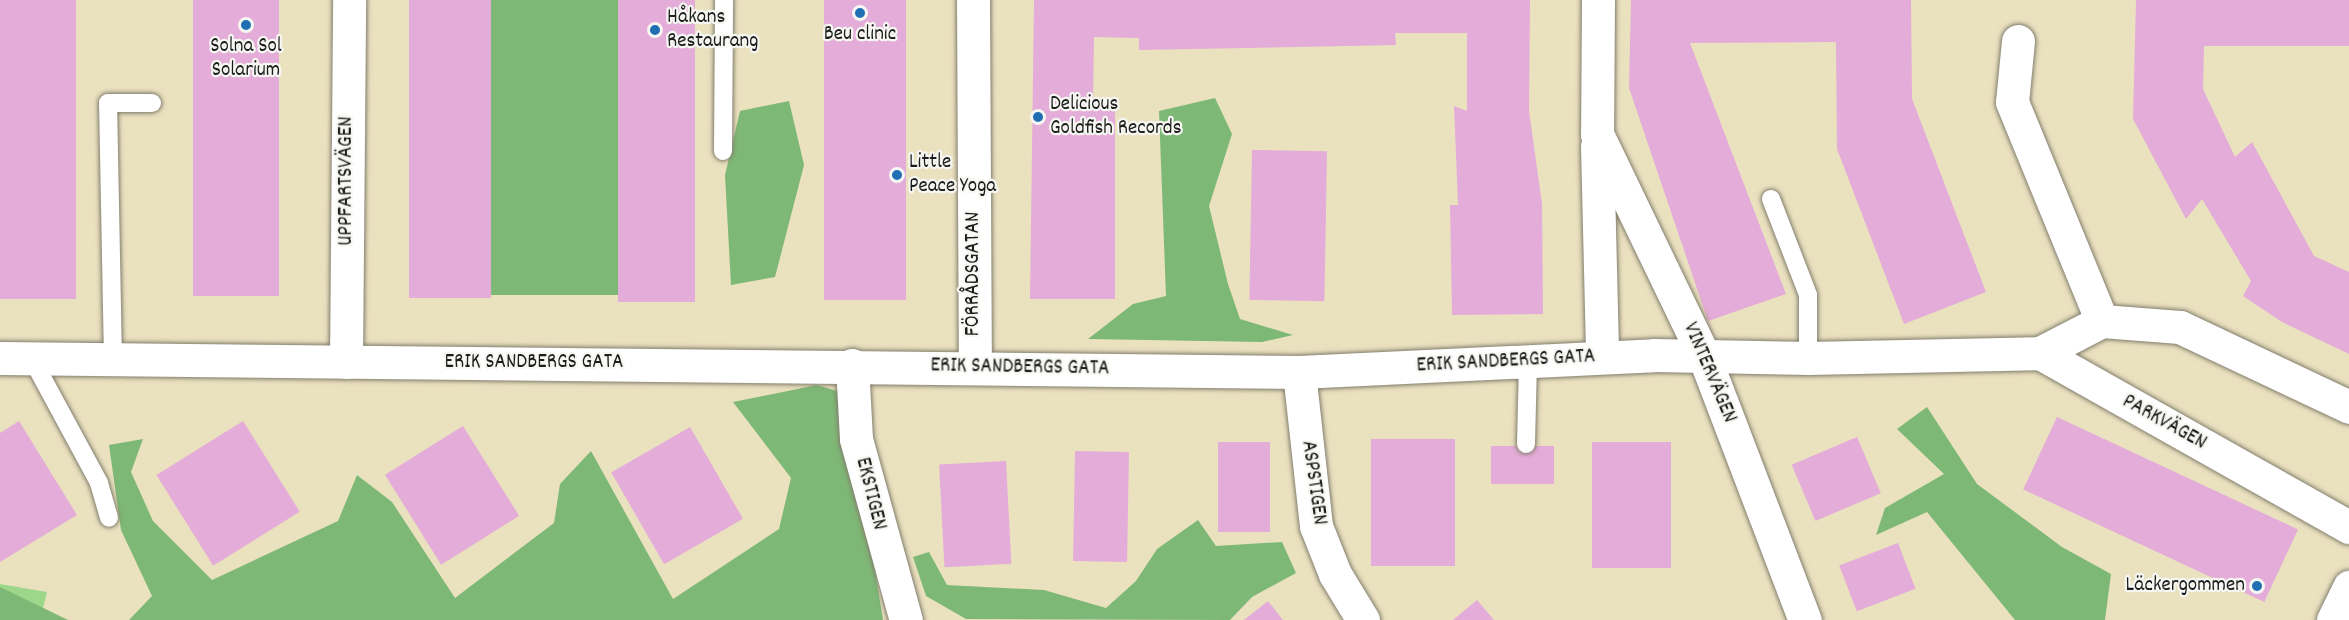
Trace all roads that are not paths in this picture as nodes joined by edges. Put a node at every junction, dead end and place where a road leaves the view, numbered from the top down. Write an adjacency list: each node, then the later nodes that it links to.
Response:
1 (349, 0): 18 (street, UPPFARTSVÄGEN)
2 (724, 0): 8 (lane)
3 (973, 0): 20 (street, FÖRRÅDSGATAN)
4 (1598, 0): 7 (street, VINTERVÄGEN)
5 (2018, 41): 10 (street)
6 (152, 103): 17 (lane)
7 (1597, 134): 12 (street, VINTERVÄGEN); 14 (street, VINTERVÄGEN)
8 (723, 151)
9 (1771, 199): 15 (lane)
10 (2102, 321): 11 (street); 22 (street)
11 (2040, 353): 15 (street, ERIK SANDBERGS GATA); 25 (street, PARKVÄGEN)
12 (1704, 356): 14 (street, ERIK SANDBERGS GATA); 15 (street, ERIK SANDBERGS GATA); 29 (street, VINTERVÄGEN)
13 (15, 357): 17 (street, ERIK SANDBERGS GATA); 24 (lane)
14 (1602, 357): 16 (street, ERIK SANDBERGS GATA)
15 (1808, 358)
16 (1528, 360): 21 (street, ERIK SANDBERGS GATA); 23 (lane)
17 (113, 362): 18 (street, ERIK SANDBERGS GATA)
18 (346, 362): 19 (street, ERIK SANDBERGS GATA)
19 (852, 365): 20 (street, ERIK SANDBERGS GATA); 27 (street, EKSTIGEN)
20 (975, 367): 21 (street, ERIK SANDBERGS GATA)
21 (1299, 372): 28 (street, ASPSTIGEN)
22 (2349, 407)
23 (1526, 444)
24 (109, 518)
25 (2349, 527)
26 (2349, 587): 30 (street)
27 (906, 620)
28 (1363, 620)
29 (1804, 620)
30 (2333, 620)

